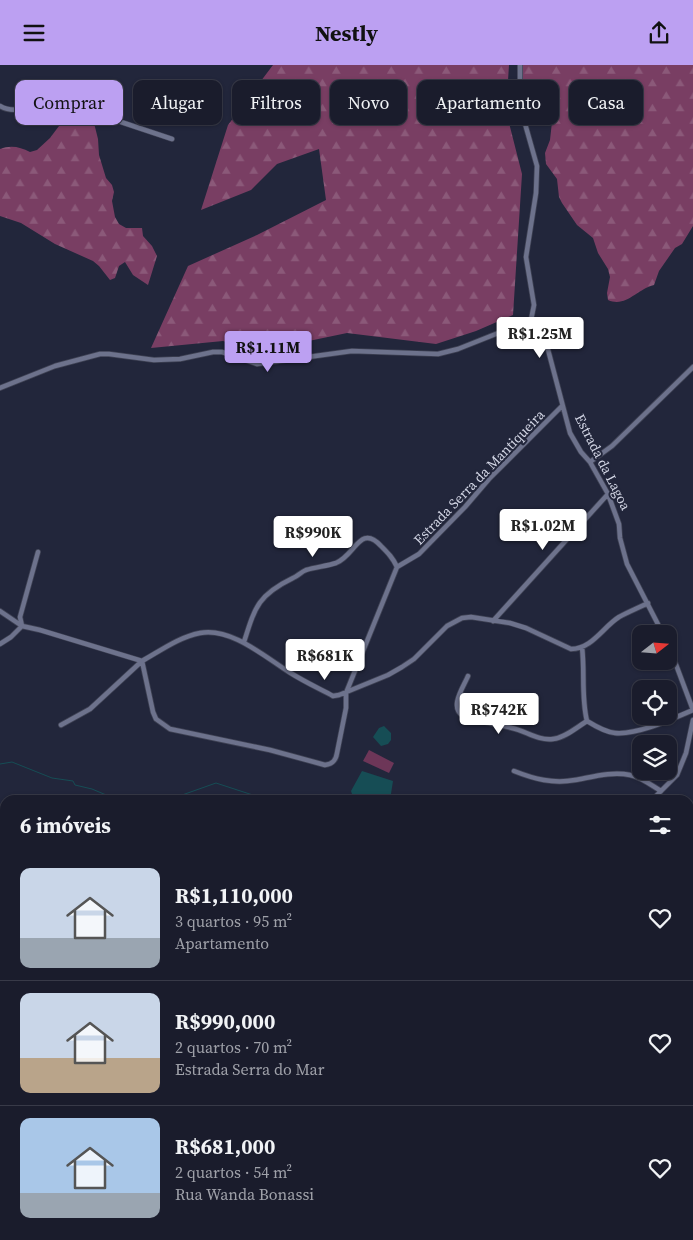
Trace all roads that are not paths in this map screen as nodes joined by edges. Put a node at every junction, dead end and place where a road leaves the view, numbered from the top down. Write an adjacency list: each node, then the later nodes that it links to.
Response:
1 (520, 65): 4 (street)
2 (0, 106): 3 (street)
3 (172, 139)
4 (530, 320): 6 (street); 7 (street, Estrada da Lagoa)
5 (693, 367): 8 (street)
6 (0, 388)
7 (562, 407): 8 (street, Estrada da Lagoa); 11 (street, Estrada Serra da Mantiqueira)
8 (590, 462): 9 (street, Estrada da Lagoa)
9 (608, 494): 12 (street, Estrada da Lagoa); 14 (street)
10 (38, 552): 16 (street)
11 (397, 567): 17 (street); 23 (street)
12 (648, 603): 15 (street, Estrada da Lagoa); 19 (street)
13 (0, 611): 16 (street)
14 (493, 621): 19 (street); 23 (street)
15 (659, 625)
16 (22, 626): 18 (street); 20 (street)
17 (244, 642): 20 (street); 23 (street)
18 (0, 645)
19 (582, 647): 26 (street)
20 (142, 661): 23 (street); 27 (street)
21 (678, 670): 24 (street)
22 (468, 676): 26 (street)
23 (346, 693)
24 (693, 710): 26 (street)
25 (693, 720): 29 (street)
26 (587, 721)
27 (61, 725)
28 (514, 771): 29 (street)
29 (661, 791): 30 (street)
30 (657, 795)

